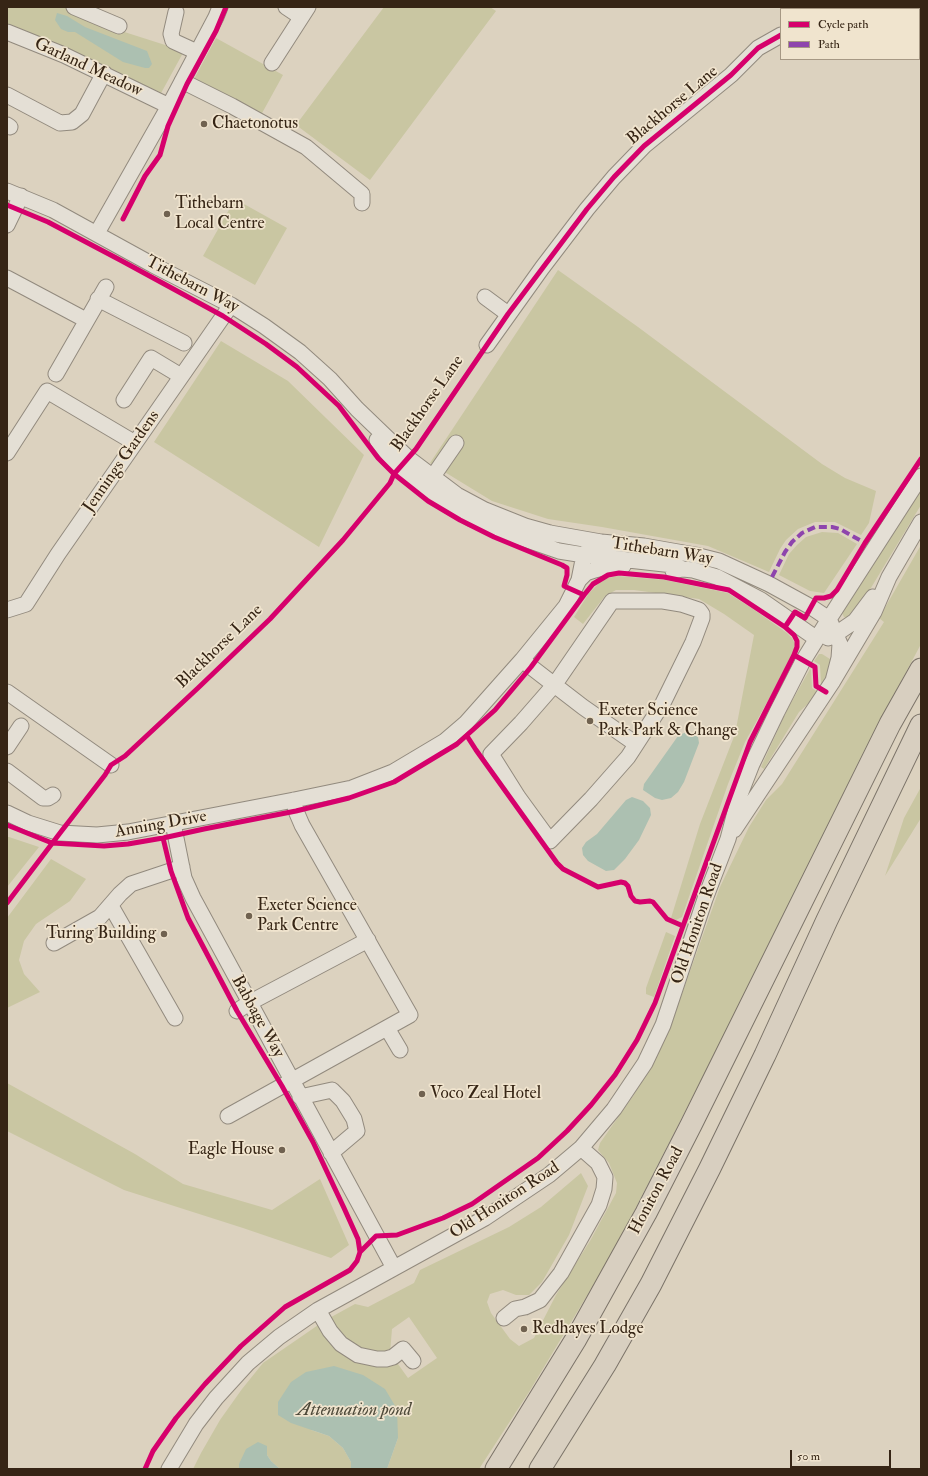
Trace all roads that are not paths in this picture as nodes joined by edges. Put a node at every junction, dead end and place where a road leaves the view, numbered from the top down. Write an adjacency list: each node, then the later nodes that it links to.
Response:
1 (74, 7): 6 (street)
2 (220, 7): 9 (street)
3 (286, 7): 5 (street)
4 (176, 12): 9 (street)
5 (305, 12): 10 (street)
6 (118, 26)
7 (7, 32): 11 (street, Garland Meadow)
8 (780, 36): 22 (street, Blackhorse Lane)
9 (197, 52): 12 (street)
10 (272, 63)
11 (104, 73): 13 (street); 14 (street, Garland Meadow)
12 (182, 81): 14 (street); 16 (street)
13 (7, 95)
14 (169, 106): 18 (street)
15 (14, 194): 17 (street); 18 (street, Tithebarn Way)
16 (362, 203)
17 (7, 225)
18 (97, 233): 21 (street, Tithebarn Way)
19 (7, 278): 23 (street)
20 (485, 297): 22 (street)
21 (231, 305): 27 (street, Jennings Gardens); 33 (street, Tithebarn Way)
22 (508, 314): 25 (street, Blackhorse Lane)
23 (86, 320): 24 (street); 26 (street)
24 (184, 343)
25 (487, 344)
26 (56, 374)
27 (181, 376): 28 (street); 29 (street, Jennings Gardens)
28 (124, 400)
29 (135, 443): 31 (street); 41 (street, Jennings Gardens)
30 (456, 443): 33 (street)
31 (7, 453)
32 (921, 476): 42 (street, Old Honiton Road)
33 (428, 483): 35 (street, Tithebarn Way); 37 (street, Tithebarn Way)
34 (921, 522): 39 (street, Old Honiton Road)
35 (550, 533): 36 (street, Tithebarn Way); 37 (street, Tithebarn Way)
36 (601, 542): 37 (street, Tithebarn Way); 42 (street, Tithebarn Way)
37 (584, 555): 38 (street, Tithebarn Way); 40 (street, Anning Drive)
38 (683, 569): 40 (street, Tithebarn Way); 44 (street, Tithebarn Way)
39 (889, 577): 43 (street, Old Honiton Road); 47 (street, Old Honiton Road)
40 (579, 580): 45 (street, Anning Drive)
41 (7, 610)
42 (829, 619): 43 (street, Old Honiton Road); 44 (street, Old Honiton Road)
43 (836, 634): 44 (street, Old Honiton Road); 47 (street, Old Honiton Road)
44 (817, 639): 58 (street, Old Honiton Road)
45 (522, 660): 48 (street); 55 (street, Anning Drive)
46 (921, 669): 77 (highway, Honiton Road)
47 (833, 681): 58 (street, Old Honiton Road)
48 (555, 684): 51 (street); 51 (street); 51 (street)
49 (7, 692): 52 (street)
50 (921, 725): 78 (highway)
51 (636, 744)
52 (111, 765)
53 (7, 771): 54 (street)
54 (53, 795)
55 (294, 800): 57 (street, Anning Drive); 61 (street)
56 (7, 813): 57 (street, Anning Drive)
57 (174, 829): 59 (street, Babbage Way)
58 (728, 839): 70 (street, Old Honiton Road)
59 (182, 867): 60 (street); 63 (street, Babbage Way)
60 (110, 906): 62 (street); 64 (street)
61 (368, 940): 63 (street); 65 (street)
62 (54, 943)
63 (243, 1007): 67 (street, Babbage Way)
64 (175, 1018)
65 (387, 1028): 66 (street); 67 (street)
66 (400, 1050)
67 (292, 1081): 68 (street, Babbage Way); 69 (street)
68 (300, 1097): 71 (street, Babbage Way); 71 (street)
69 (228, 1116)
70 (581, 1148): 72 (street, Old Honiton Road); 74 (street)
71 (331, 1153): 72 (street, Babbage Way)
72 (394, 1268): 73 (street, Old Honiton Road)
73 (318, 1310): 75 (street); 76 (street, Old Honiton Road)
74 (504, 1318)
75 (412, 1361)
76 (169, 1469)
77 (496, 1469)
78 (540, 1469)

